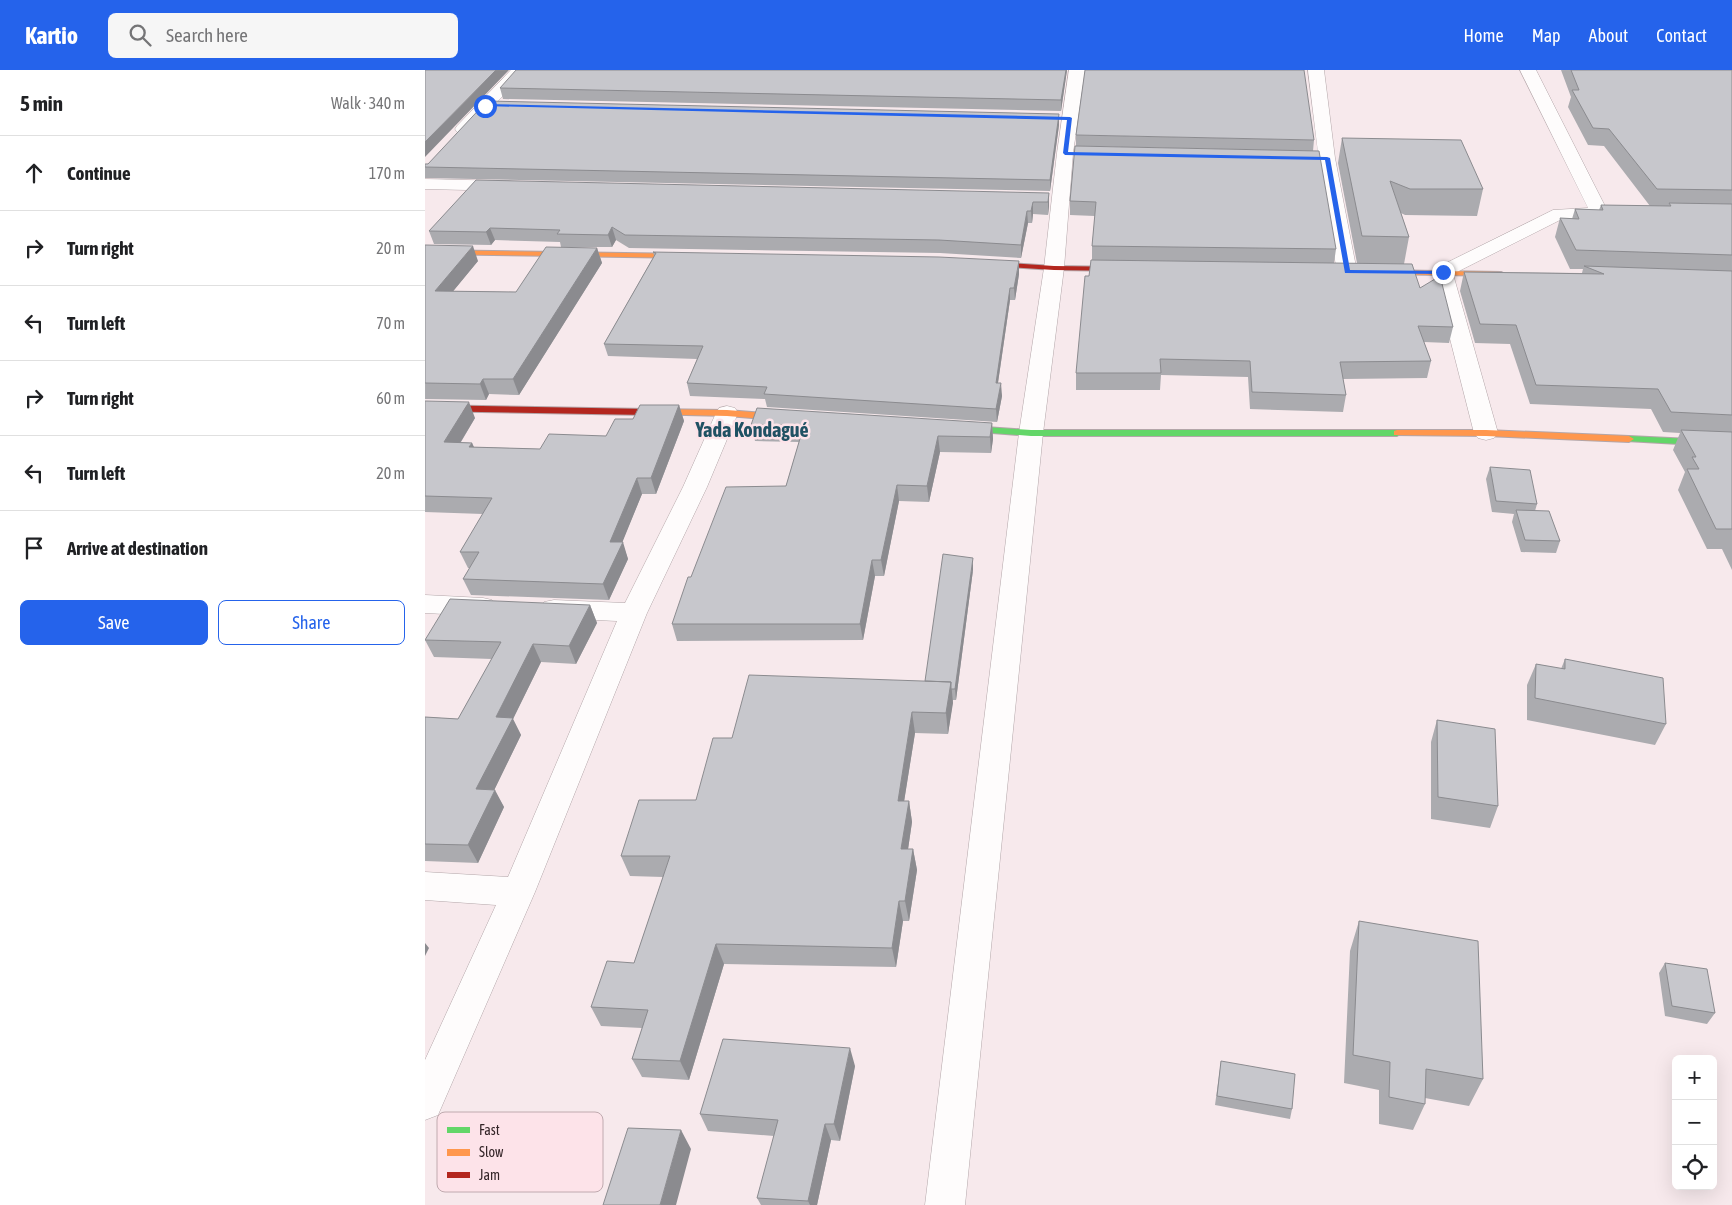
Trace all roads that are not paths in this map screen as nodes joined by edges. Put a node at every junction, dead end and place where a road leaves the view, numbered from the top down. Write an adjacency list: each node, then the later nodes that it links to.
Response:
1 (519, 70): 5 (street)
2 (1077, 70): 17 (street)
3 (1316, 70): 9 (street)
4 (1527, 70): 12 (street)
5 (485, 106): 6 (street); 7 (street)
6 (505, 106)
7 (452, 142)
8 (1269, 157): 9 (street)
9 (1327, 158): 19 (street)
10 (425, 184): 11 (street)
11 (524, 186)
12 (1600, 213): 13 (street); 20 (street)
13 (1628, 213)
14 (425, 252): 15 (street)
15 (702, 257)
16 (969, 262): 17 (street)
17 (1054, 268): 18 (street); 26 (street)
18 (1142, 269)
19 (1352, 272): 20 (street)
20 (1443, 272): 21 (street); 27 (street)
21 (1513, 275)
22 (425, 408): 23 (street)
23 (727, 413): 24 (street); 32 (street)
24 (805, 418)
25 (943, 427): 26 (street)
26 (1031, 433): 27 (street); 36 (street)
27 (1486, 433): 28 (street)
28 (1732, 444)
29 (425, 604): 30 (street)
30 (505, 607)
31 (535, 609): 32 (street)
32 (634, 612): 34 (street)
33 (425, 886): 34 (street)
34 (518, 892): 35 (street)
35 (425, 1102)
36 (945, 1205)

